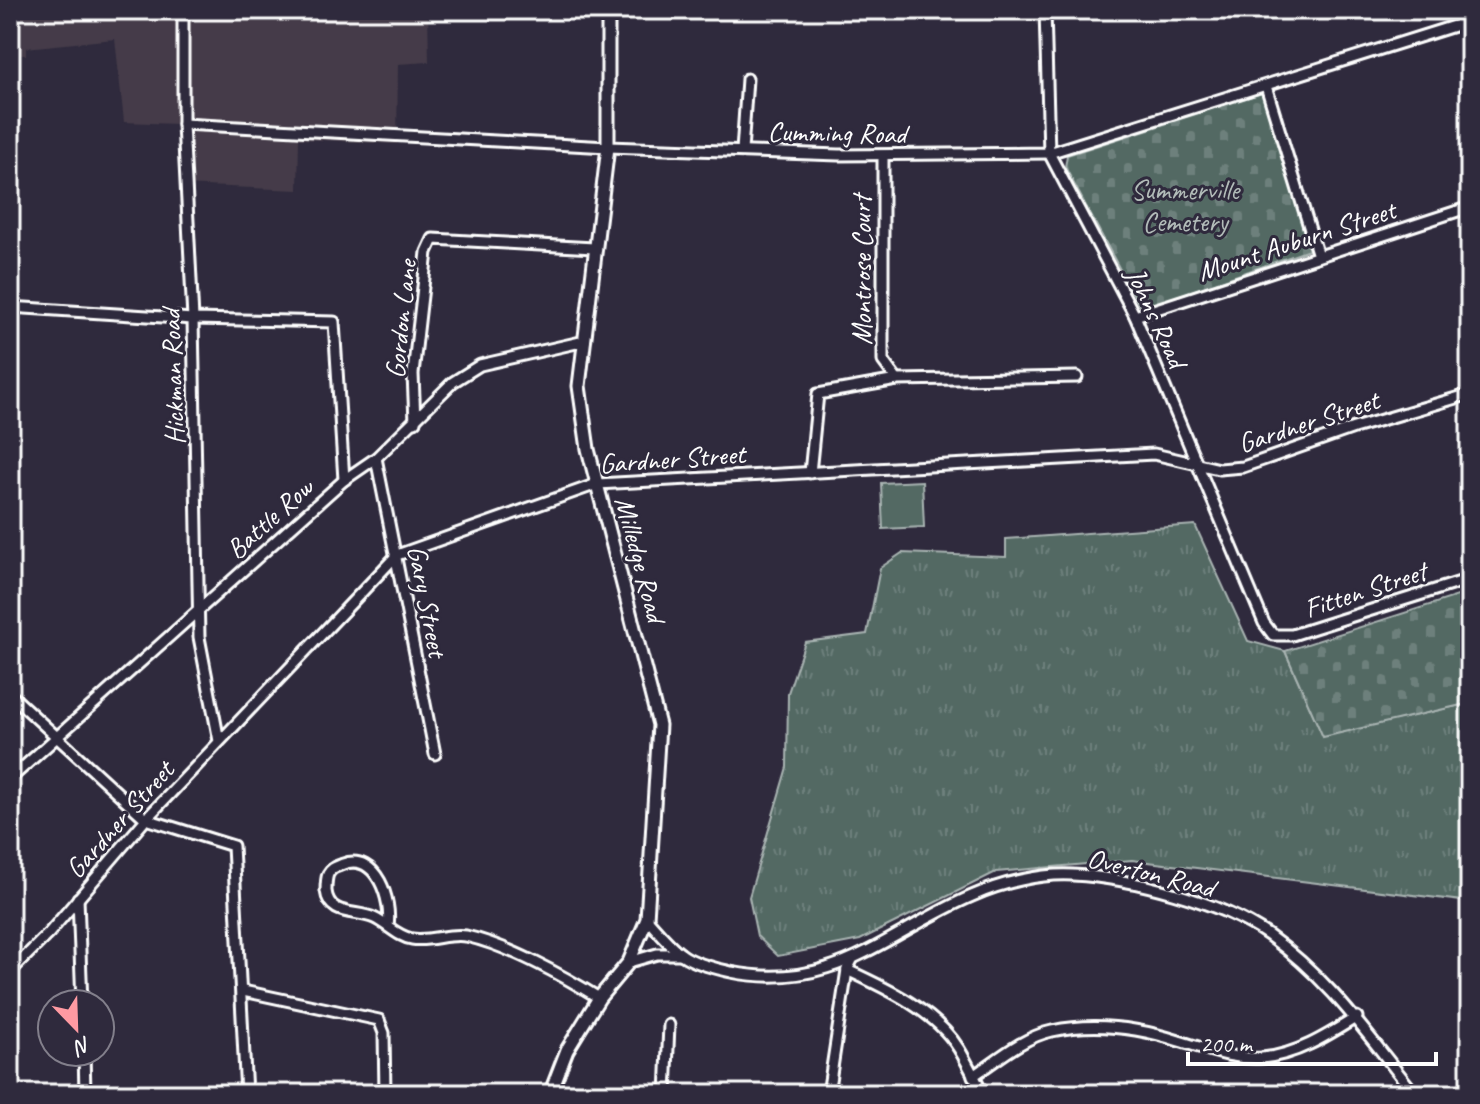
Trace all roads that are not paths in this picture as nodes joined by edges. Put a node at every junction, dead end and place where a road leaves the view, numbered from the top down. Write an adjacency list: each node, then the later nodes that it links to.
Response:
1 (183, 10): 7 (street, Hickman Road)
2 (608, 10): 8 (street, Milledge Road)
3 (1045, 10): 10 (street, Johns Road)
4 (1470, 21): 6 (street, Cumming Road)
5 (747, 79): 9 (street)
6 (1266, 86): 10 (street, Cumming Road); 14 (street)
7 (183, 124): 8 (street, Cumming Road); 17 (street, Hickman Road)
8 (608, 147): 9 (street, Cumming Road); 13 (street, Milledge Road)
9 (742, 151): 11 (street, Cumming Road)
10 (1049, 153): 11 (street, Cumming Road); 16 (street, Johns Road)
11 (883, 156): 20 (street, Montrose Court)
12 (1470, 207): 14 (street, Mount Auburn Street)
13 (594, 248): 18 (street, Milledge Road); 22 (street, Gordon Lane)
14 (1318, 256): 16 (street, Mount Auburn Street)
15 (10, 307): 17 (street)
16 (1135, 316): 24 (street, Johns Road)
17 (193, 319): 26 (street); 30 (street, Hickman Road)
18 (585, 341): 22 (street, Battle Row); 27 (street, Milledge Road)
19 (1077, 377): 20 (street, Montrose Court)
20 (897, 380): 25 (street, Montrose Court)
21 (1470, 394): 24 (street, Gardner Street)
22 (415, 422): 23 (street, Battle Row)
23 (376, 458): 26 (street, Battle Row); 28 (street, Gary Street)
24 (1198, 466): 25 (street, Gardner Street); 31 (street, Johns Road)
25 (810, 473): 27 (street, Gardner Street)
26 (344, 480): 30 (street, Battle Row)
27 (597, 484): 28 (street, Gardner Street); 39 (street, Milledge Road)
28 (397, 555): 34 (street, Gardner Street); 35 (street, Gary Street)
29 (1470, 579): 31 (street, Fitten Street)
30 (201, 609): 33 (street, Battle Row); 34 (street, Hickman Road)
31 (1273, 635)
32 (10, 694): 33 (street)
33 (55, 738): 36 (street, Battle Row); 37 (street)
34 (219, 741): 37 (street, Gardner Street)
35 (435, 754)
36 (10, 779)
37 (146, 819): 38 (street, Gardner Street); 47 (street)
38 (78, 898): 45 (street, Gardner Street); 46 (street)
39 (647, 919): 41 (street, Overton Road); 43 (street, Milledge Road)
40 (388, 926): 40 (street); 48 (street)
41 (681, 954): 42 (street, Overton Road); 43 (street, Overton Road)
42 (852, 960): 44 (street); 49 (street, Overton Road)
43 (629, 962): 48 (street, Milledge Road)
44 (847, 970): 52 (street); 58 (street)
45 (10, 972)
46 (81, 988)
47 (243, 991): 54 (street); 55 (street)
48 (599, 998): 56 (street, Milledge Road)
49 (1357, 1017): 52 (street); 60 (street, Overton Road)
50 (669, 1025): 57 (street)
51 (84, 1068): 53 (street)
52 (973, 1076): 59 (street)
53 (85, 1094)
54 (246, 1094)
55 (385, 1094)
56 (550, 1094)
57 (666, 1094)
58 (828, 1094)
59 (983, 1094)
60 (1415, 1094)

